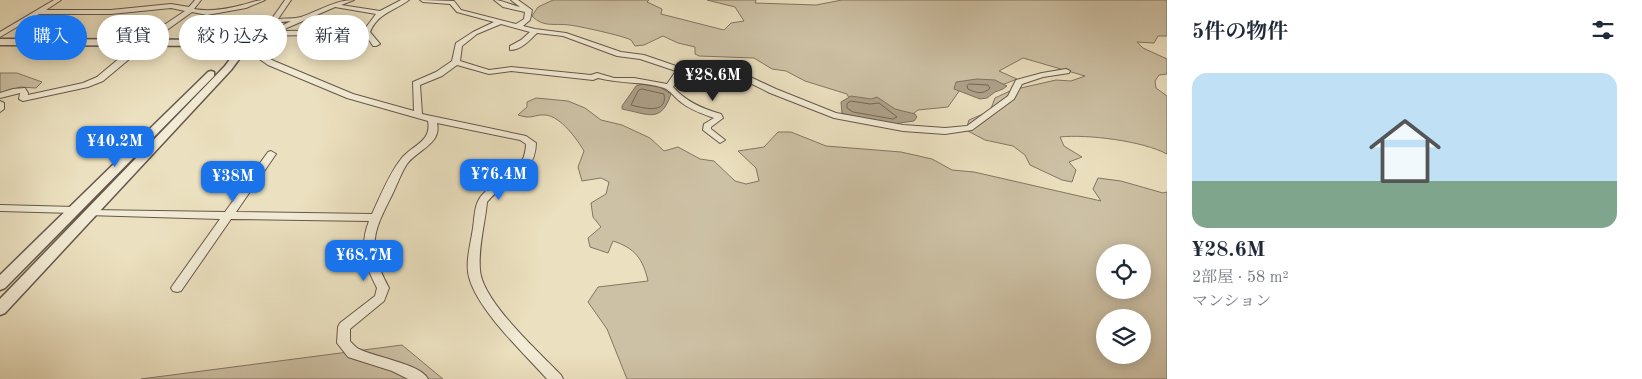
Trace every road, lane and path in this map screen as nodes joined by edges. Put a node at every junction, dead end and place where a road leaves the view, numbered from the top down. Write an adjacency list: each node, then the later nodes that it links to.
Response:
1 (58, 0): 13 (street)
2 (198, 0): 11 (street)
3 (262, 0): 11 (street)
4 (288, 0): 15 (street)
5 (351, 0): 10 (street)
6 (406, 0): 14 (street)
7 (423, 0): 17 (street)
8 (497, 0): 12 (street)
9 (514, 0): 12 (street)
10 (324, 9): 14 (street); 16 (street)
11 (190, 10): 13 (street); 18 (street)
12 (528, 10): 19 (street)
13 (37, 12): 23 (street)
14 (381, 13): 20 (street)
15 (277, 15)
16 (311, 15)
17 (501, 22): 19 (street); 32 (street)
18 (169, 25)
19 (518, 26): 21 (street)
20 (369, 28)
21 (535, 30): 27 (street); 33 (street)
22 (369, 34): 26 (street)
23 (0, 36)
24 (0, 42): 25 (street)
25 (97, 43)
26 (376, 44)
27 (513, 48)
28 (122, 60): 36 (street)
29 (227, 60): 44 (street)
30 (234, 60): 45 (street)
31 (266, 60): 39 (street)
32 (456, 62): 35 (street); 39 (street)
33 (680, 70): 34 (street); 35 (street)
34 (1066, 71)
35 (669, 87): 41 (street)
36 (0, 96)
37 (0, 104): 38 (street)
38 (0, 109)
39 (418, 115): 40 (street)
40 (432, 119): 47 (street); 52 (street)
41 (720, 140)
42 (271, 154): 46 (street)
43 (0, 208): 44 (street)
44 (74, 210): 48 (street)
45 (91, 213): 46 (street); 50 (street)
46 (228, 215): 47 (street); 49 (street)
47 (375, 218): 51 (street)
48 (0, 284)
49 (177, 288)
50 (0, 308)
51 (421, 379)
52 (556, 379)

